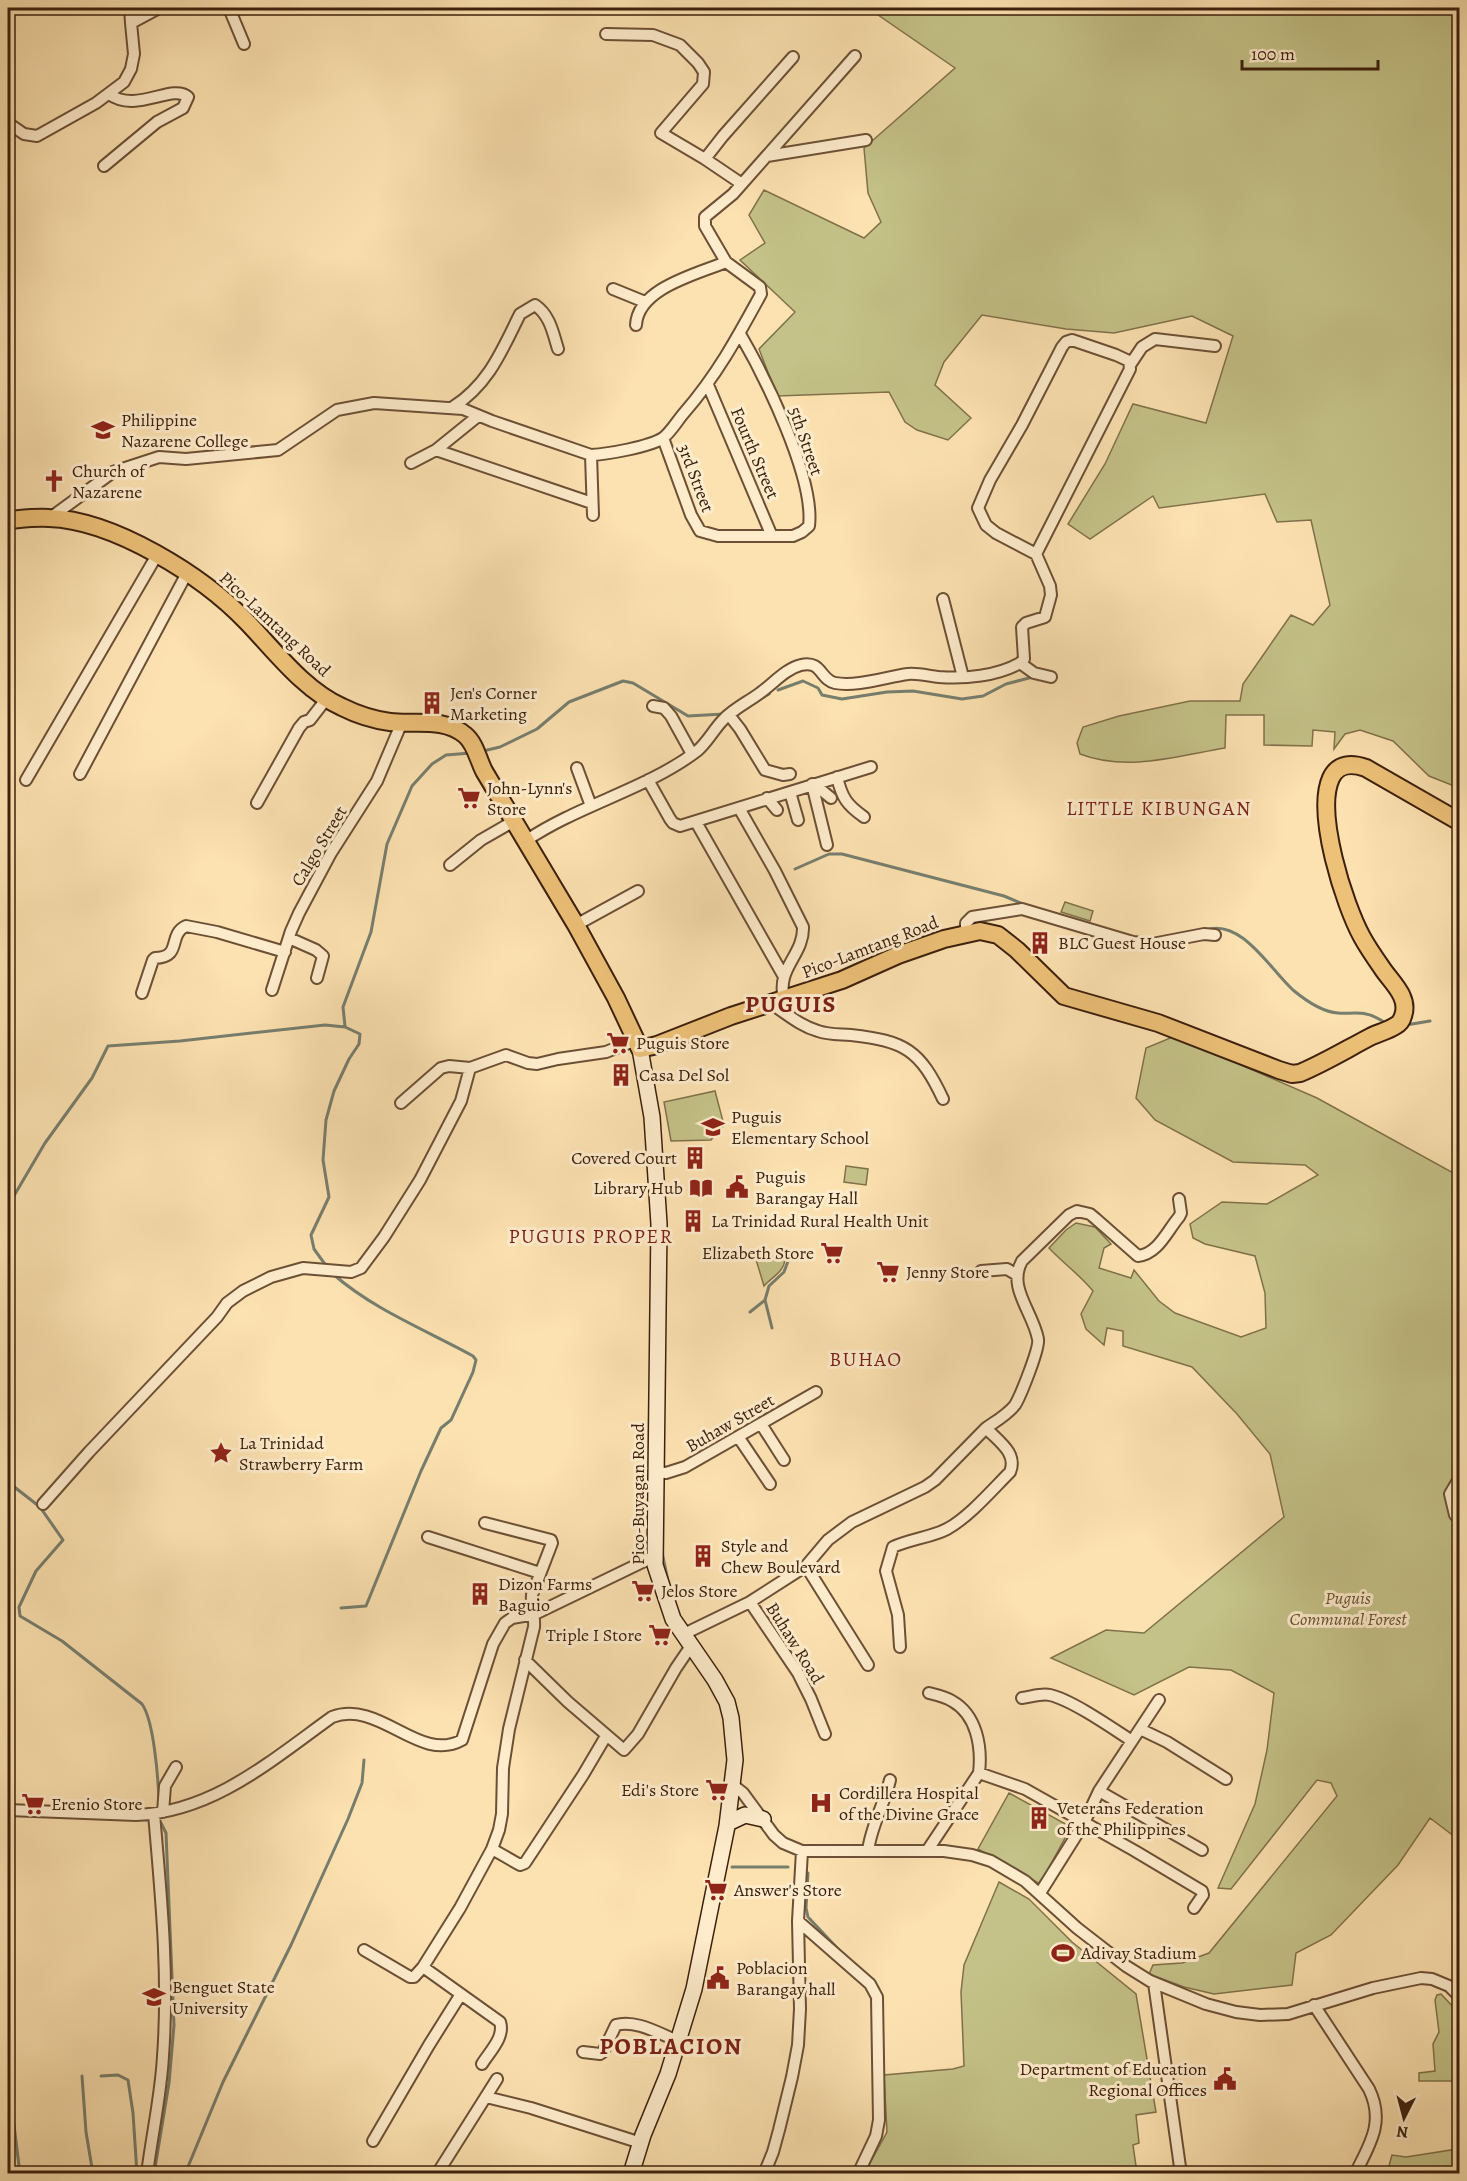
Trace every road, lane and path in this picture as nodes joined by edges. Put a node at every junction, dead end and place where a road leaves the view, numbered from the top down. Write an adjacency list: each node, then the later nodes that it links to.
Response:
1 (130, 8): 4 (street)
2 (159, 8): 4 (street)
3 (229, 8): 6 (street)
4 (131, 23): 9 (street)
5 (606, 34): 13 (street)
6 (244, 44)
7 (855, 56): 12 (street)
8 (793, 57): 13 (street)
9 (109, 94): 10 (street); 14 (street)
10 (8, 123)
11 (866, 140): 12 (street)
12 (767, 156): 15 (street)
13 (705, 159): 15 (street)
14 (104, 166)
15 (742, 184): 16 (street)
16 (726, 262): 18 (street); 20 (street)
17 (613, 290): 18 (street)
18 (645, 302): 19 (street)
19 (636, 325)
20 (740, 334): 24 (street); 35 (street, 5th Street)
21 (1215, 346): 23 (street)
22 (558, 349): 25 (street)
23 (1130, 364): 36 (street); 36 (street)
24 (708, 385): 27 (street); 35 (street, Fourth Street)
25 (453, 407): 26 (street); 33 (street)
26 (478, 416): 28 (street); 29 (street)
27 (663, 438): 29 (street); 35 (street, 3rd Street)
28 (436, 450): 30 (street); 31 (street)
29 (591, 455): 31 (street)
30 (411, 463)
31 (592, 503): 32 (street)
32 (593, 515)
33 (50, 518): 34 (main road, Pico-Lamtang Road); 37 (main road, Pico-Lamtang Road)
34 (8, 520)
35 (771, 534)
36 (1036, 554): 40 (street)
37 (157, 555): 38 (main road, Pico-Lamtang Road); 53 (street)
38 (187, 573): 43 (main road, Pico-Lamtang Road); 50 (street)
39 (943, 599): 41 (street)
40 (1020, 663): 41 (street); 42 (street)
41 (963, 677): 45 (street)
42 (1052, 678)
43 (327, 698): 46 (main road, Pico-Lamtang Road); 59 (street)
44 (653, 706): 47 (street)
45 (729, 715): 47 (street); 51 (street)
46 (402, 722): 64 (main road, Pico-Lamtang Road); 75 (street, Calgo Street)
47 (692, 754): 54 (street)
48 (872, 767): 52 (street)
49 (577, 768): 60 (street)
50 (80, 774)
51 (790, 774)
52 (837, 777): 55 (street); 63 (street)
53 (26, 780)
54 (648, 780): 60 (street); 66 (street)
55 (813, 784): 56 (street); 58 (street); 69 (street)
56 (790, 792): 57 (street); 65 (street)
57 (767, 798): 61 (street); 62 (street)
58 (831, 798)
59 (257, 802)
60 (591, 806): 68 (street)
61 (739, 808): 66 (street); 77 (street)
62 (777, 810)
63 (864, 818)
64 (514, 820): 68 (main road, Pico-Lamtang Road); 70 (street)
65 (798, 820)
66 (696, 822): 77 (street)
67 (1460, 822): 73 (main road, Pico-Lamtang Road)
68 (527, 840): 72 (main road, Pico-Lamtang Road)
69 (826, 845)
70 (450, 865)
71 (638, 891): 72 (street)
72 (576, 925): 82 (main road, Pico-Lamtang Road)
73 (966, 934): 74 (street); 81 (main road, Pico-Lamtang Road)
74 (1215, 935)
75 (289, 938): 76 (street, Calgo Street); 78 (street)
76 (285, 952): 79 (street, Calgo Street); 80 (street)
77 (783, 975): 81 (street)
78 (317, 978)
79 (272, 990)
80 (142, 993)
81 (777, 1001): 82 (main road, Pico-Lamtang Road); 84 (street)
82 (638, 1044): 83 (street); 94 (main road, Pico-Buyagan Road)
83 (470, 1068): 85 (street); 97 (street)
84 (943, 1100)
85 (401, 1103)
86 (1179, 1199): 88 (street)
87 (981, 1271): 88 (street)
88 (1017, 1275): 91 (street)
89 (816, 1392): 90 (street, Buhaw Street)
90 (761, 1425): 92 (street, Buhaw Street); 93 (street)
91 (986, 1428): 102 (street); 107 (street)
92 (738, 1438): 94 (street, Buhaw Street); 96 (street)
93 (784, 1460)
94 (661, 1473): 101 (main road, Pico-Buyagan Road)
95 (1460, 1477): 98 (street)
96 (770, 1484)
97 (43, 1504)
98 (1460, 1518)
99 (485, 1523): 103 (street)
100 (428, 1537): 103 (street)
101 (655, 1556): 105 (street); 106 (main road, Pico-Buyagan Road)
102 (806, 1566): 104 (street); 109 (street)
103 (540, 1572): 105 (street)
104 (750, 1602): 106 (street); 114 (street, Buhaw Road)
105 (535, 1614): 108 (street); 124 (street)
106 (688, 1640): 115 (street); 121 (main road, Pico-Buyagan Road)
107 (900, 1647)
108 (525, 1660): 115 (street); 128 (street)
109 (868, 1665)
110 (929, 1693): 118 (street)
111 (1022, 1698): 116 (street)
112 (1159, 1700): 113 (street)
113 (1140, 1729): 116 (street); 119 (street)
114 (825, 1734)
115 (606, 1736): 128 (street)
116 (1132, 1741): 122 (street)
117 (176, 1767): 124 (street)
118 (980, 1773): 127 (street); 132 (street)
119 (1226, 1779)
120 (890, 1780): 131 (street)
121 (734, 1786): 125 (street); 126 (main road, Pico-Buyagan Road)
122 (1100, 1791): 127 (street); 129 (street)
123 (8, 1810): 124 (street)
124 (159, 1813): 149 (street)
125 (764, 1819): 126 (main road); 130 (street)
126 (728, 1823): 142 (main road, Pico-Buyagan Road)
127 (1084, 1823): 133 (street); 134 (street)
128 (492, 1849): 137 (street)
129 (1202, 1850)
130 (802, 1851): 131 (street); 135 (street)
131 (868, 1851): 132 (street)
132 (927, 1851): 133 (street)
133 (1040, 1893): 138 (street)
134 (1194, 1908)
135 (798, 1921): 152 (street); 153 (street)
136 (364, 1950): 137 (street)
137 (423, 1967): 139 (street)
138 (1154, 1983): 141 (street); 154 (street)
139 (461, 1994): 144 (street); 147 (street)
140 (1460, 1997): 141 (street)
141 (1314, 2005): 155 (street)
142 (678, 2041): 143 (street); 148 (main road, Pico-Buyagan Road)
143 (583, 2052)
144 (482, 2064)
145 (497, 2079): 146 (street)
146 (486, 2097): 148 (street); 150 (street)
147 (373, 2141)
148 (641, 2143): 151 (main road, Pico-Buyagan Road)
149 (147, 2174)
150 (437, 2174)
151 (631, 2174)
152 (764, 2174)
153 (858, 2174)
154 (1181, 2174)
155 (1355, 2174)

